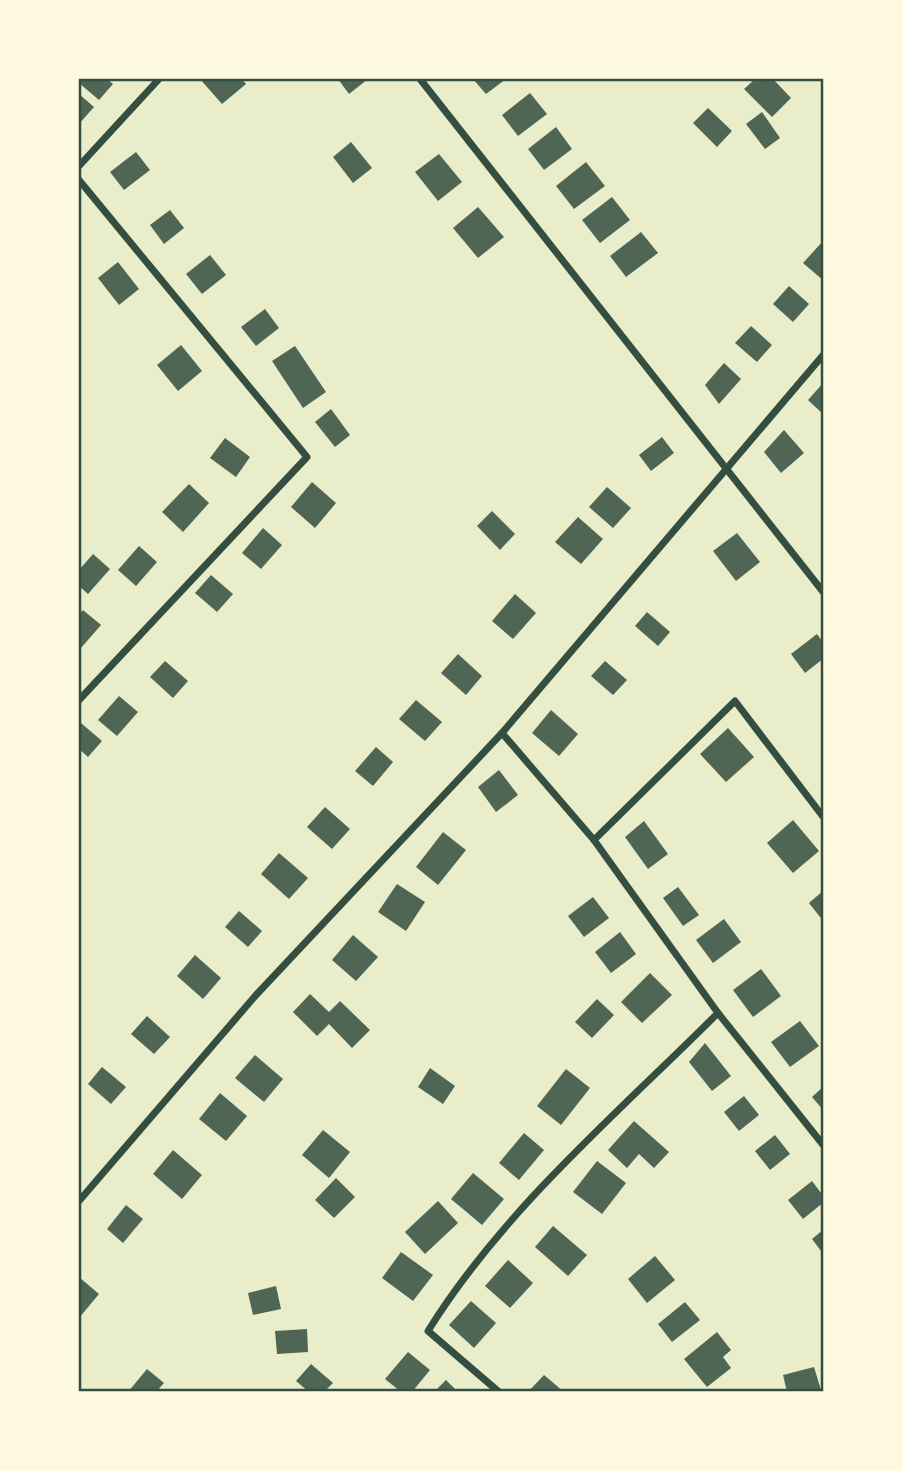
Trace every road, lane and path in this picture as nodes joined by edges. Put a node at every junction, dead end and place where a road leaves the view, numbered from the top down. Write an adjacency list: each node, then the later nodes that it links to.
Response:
1 (159, 79): 3 (street)
2 (420, 79): 6 (street)
3 (79, 166)
4 (79, 180): 8 (street)
5 (824, 354): 6 (street)
6 (727, 466): 7 (street); 9 (street)
7 (824, 593)
8 (79, 700)
9 (502, 733): 11 (street); 14 (street)
10 (824, 818): 11 (street)
11 (594, 840): 12 (street)
12 (718, 1013): 13 (street); 15 (street)
13 (824, 1146)
14 (79, 1201)
15 (499, 1392)

